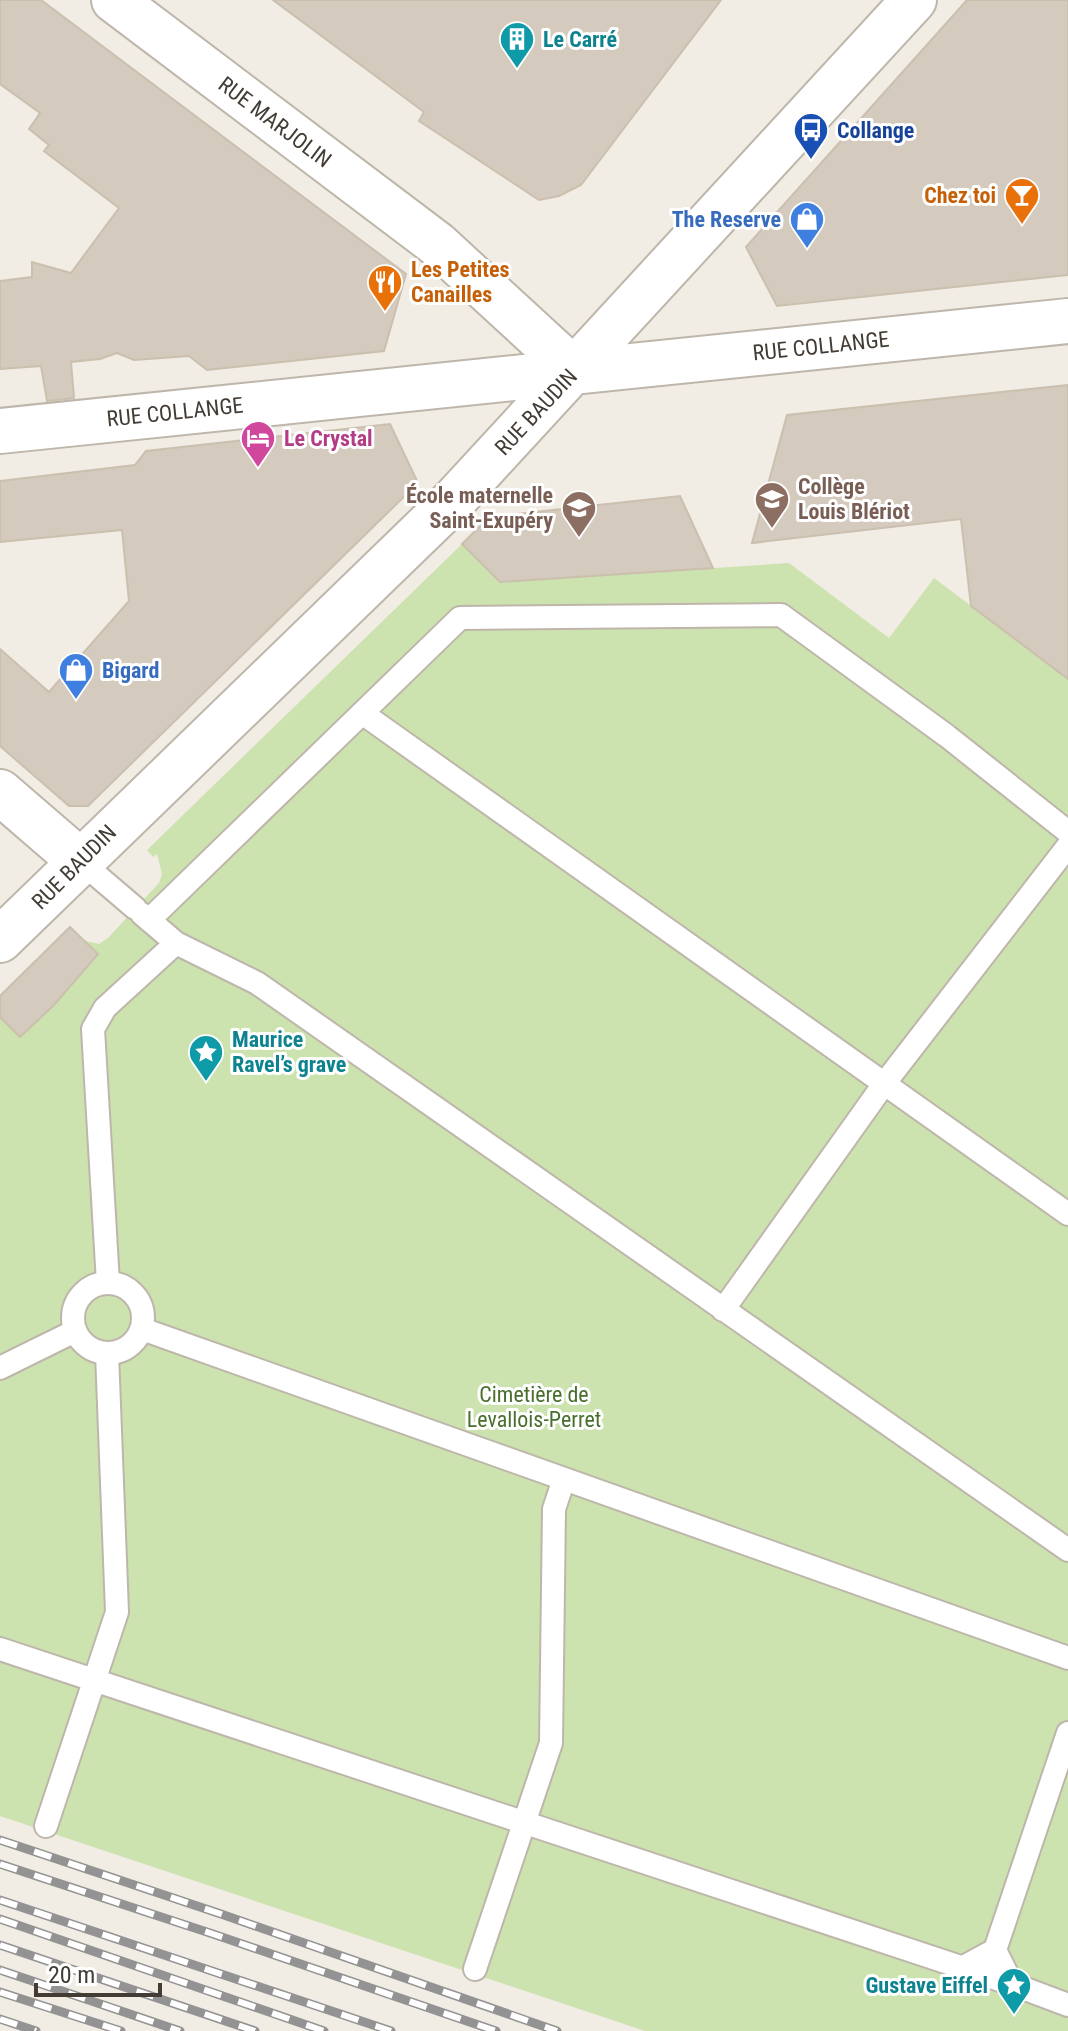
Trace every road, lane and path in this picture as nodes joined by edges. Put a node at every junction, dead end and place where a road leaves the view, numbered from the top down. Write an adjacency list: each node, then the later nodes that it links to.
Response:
1 (114, 0): 4 (street, RUE MARJOLIN)
2 (914, 0): 4 (street, RUE BAUDIN)
3 (1068, 321): 4 (street, RUE COLLANGE)
4 (575, 371): 5 (street, RUE COLLANGE); 10 (street, RUE BAUDIN)
5 (0, 431)
6 (362, 713): 8 (lane); 11 (lane); 14 (lane)
7 (0, 792): 10 (street)
8 (1068, 832)
9 (1068, 846): 14 (lane)
10 (80, 861): 11 (lane); 12 (street, RUE BAUDIN)
11 (142, 914): 13 (lane)
12 (0, 940)
13 (176, 943): 16 (lane); 17 (lane)
14 (884, 1084): 15 (lane); 17 (lane)
15 (1068, 1214)
16 (108, 1283): 18 (lane); 19 (lane)
17 (723, 1310): 23 (lane)
18 (142, 1329): 20 (lane); 22 (lane)
19 (75, 1331): 20 (lane); 21 (lane)
20 (107, 1353): 26 (lane)
21 (0, 1368)
22 (564, 1479): 25 (lane); 28 (lane)
23 (1068, 1550)
24 (0, 1649): 26 (lane)
25 (1068, 1658)
26 (95, 1679): 28 (lane); 29 (lane)
27 (1068, 1733): 30 (lane)
28 (525, 1822): 31 (lane); 32 (lane)
29 (46, 1826)
30 (995, 1950): 31 (lane); 33 (lane)
31 (962, 1968): 33 (lane)
32 (475, 1969)
33 (1012, 1984): 34 (lane)
34 (1068, 2005)

